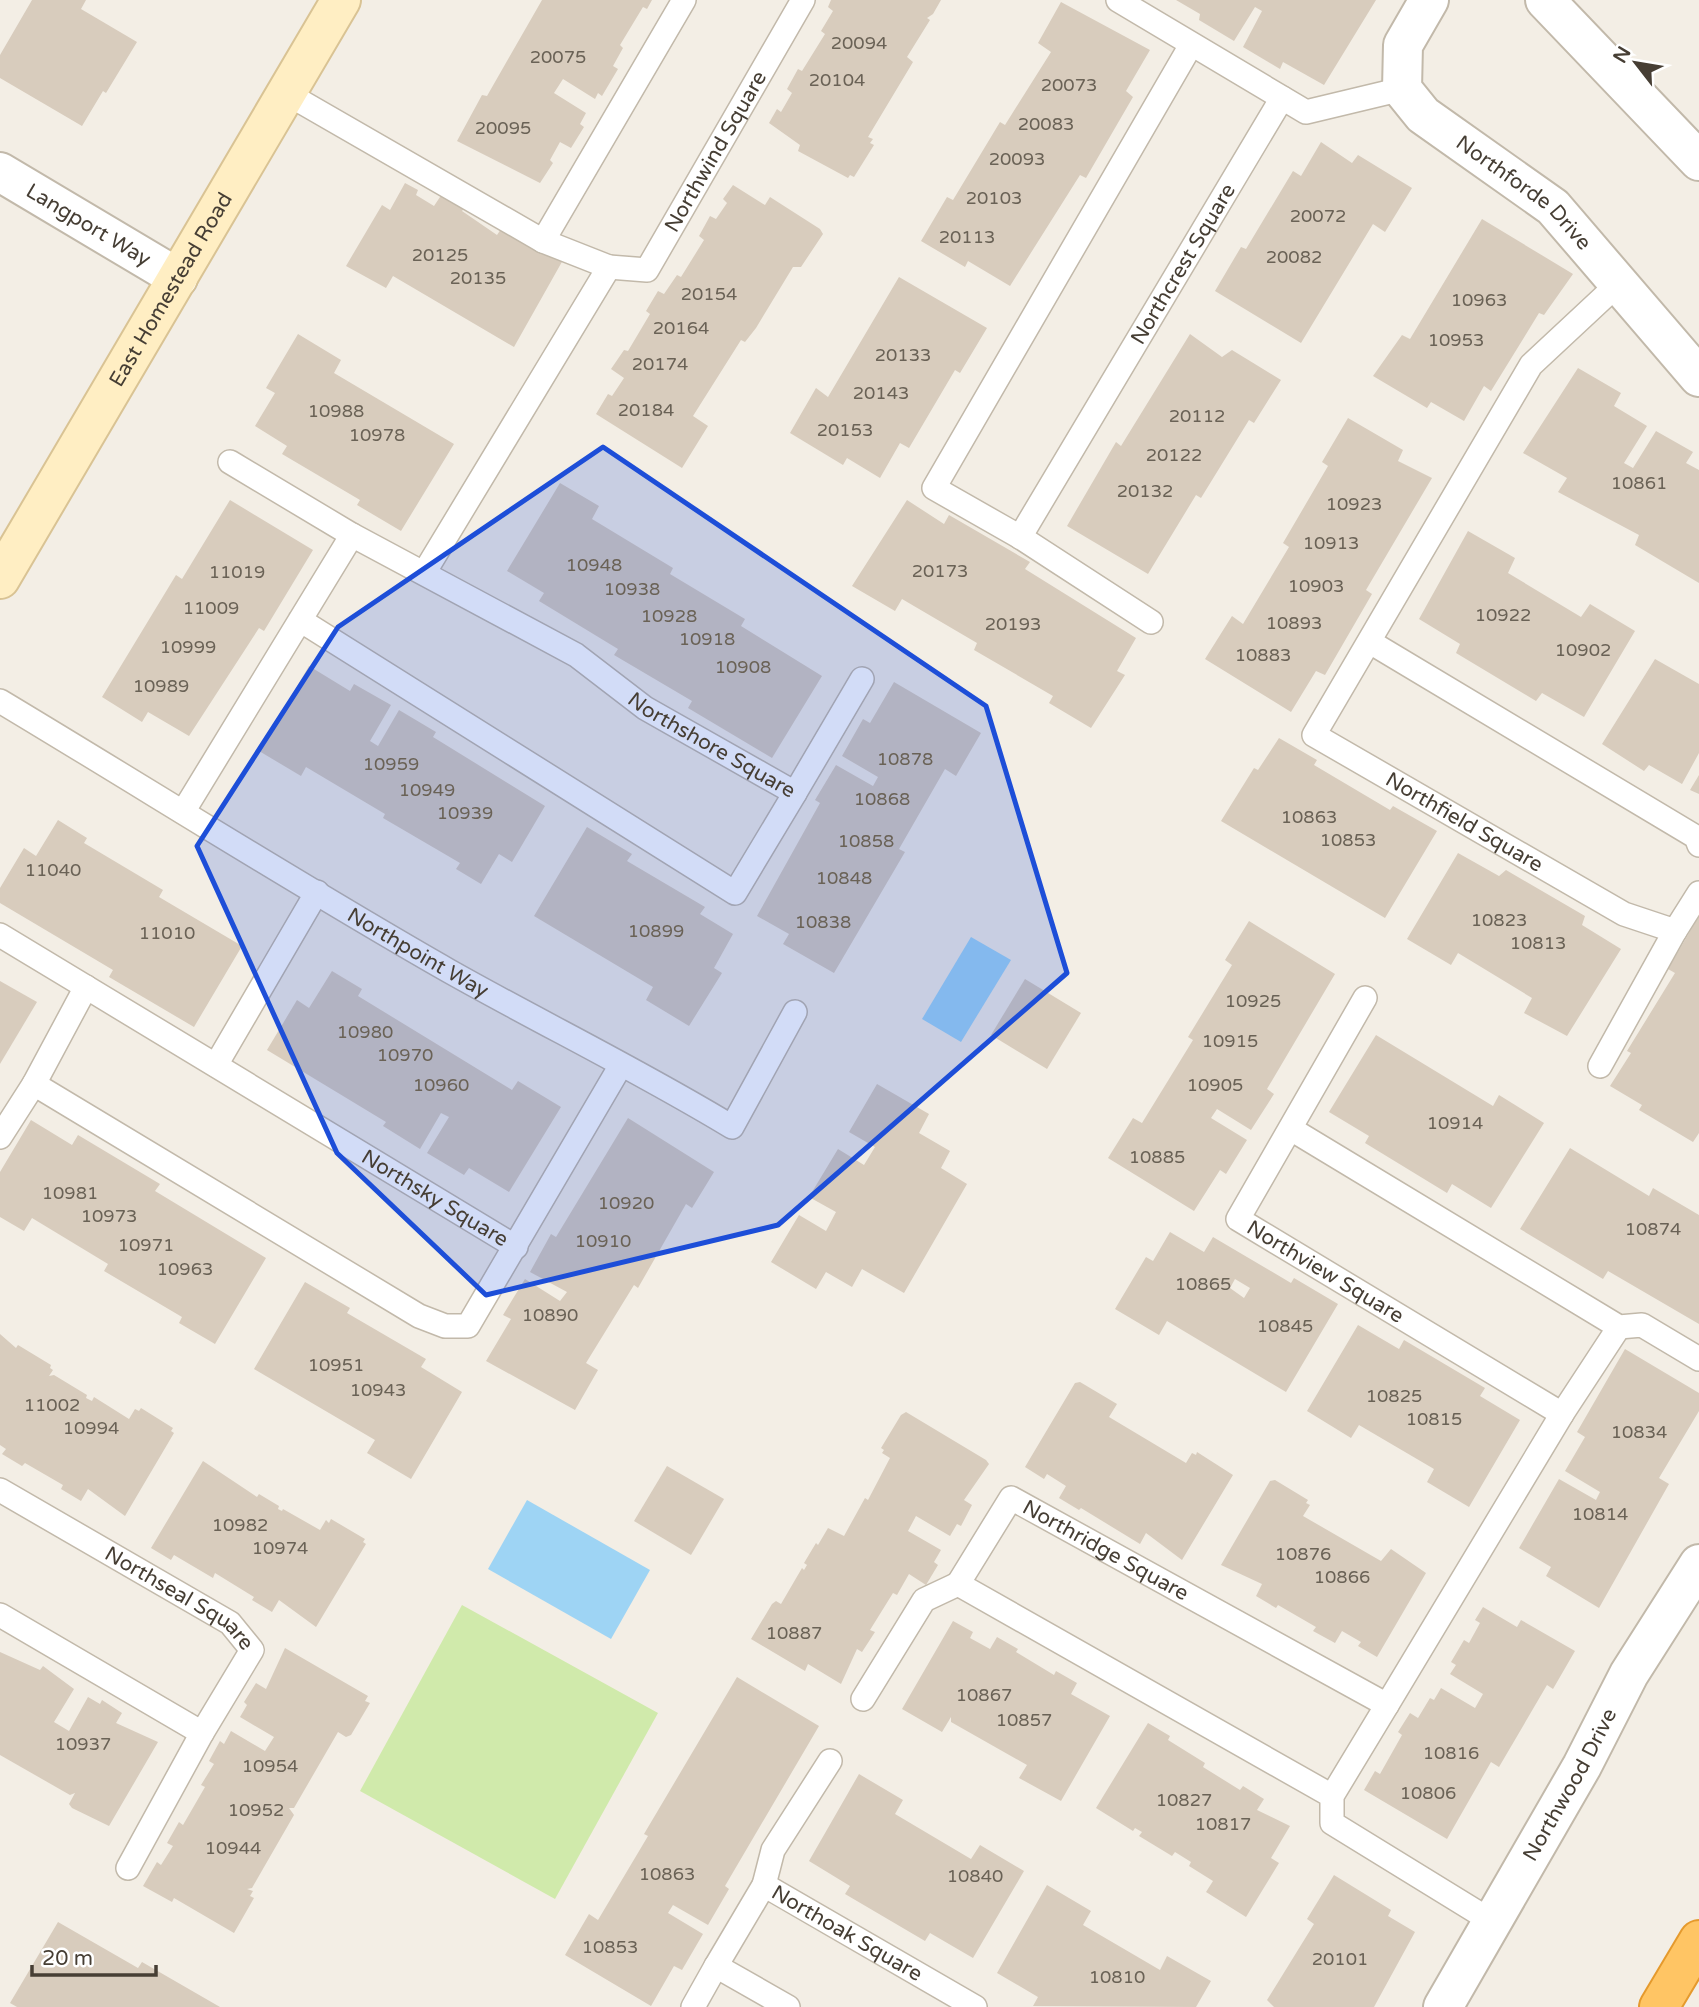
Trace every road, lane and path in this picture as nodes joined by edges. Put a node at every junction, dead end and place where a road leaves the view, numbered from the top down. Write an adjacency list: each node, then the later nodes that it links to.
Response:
1 (341, 0): 9 (main road, East Homestead Road)
2 (684, 0): 13 (lane)
3 (803, 0): 14 (lane, Northwind Square)
4 (1118, 0): 7 (lane)
5 (1429, 0): 8 (street)
6 (1545, 0): 11 (street)
7 (1191, 45): 10 (lane); 20 (lane)
8 (1402, 89): 10 (lane); 16 (street, Northforde Drive)
9 (286, 93): 13 (lane); 15 (main road, East Homestead Road)
10 (1282, 98): 20 (lane, Northcrest Square)
11 (1699, 161)
12 (0, 172): 15 (street, Langport Way)
13 (543, 241): 14 (lane)
14 (609, 267): 21 (lane)
15 (178, 278): 22 (main road, East Homestead Road)
16 (1619, 283): 17 (street, Northforde Drive); 25 (lane, Northfield Square)
17 (1699, 377)
18 (230, 462): 19 (lane, Northshore Square)
19 (352, 536): 21 (lane, Northshore Square); 23 (lane)
20 (1020, 537): 24 (lane)
21 (424, 573): 28 (lane, Northshore Square)
22 (0, 579)
23 (300, 620): 28 (lane, Northshore Square); 29 (lane)
24 (1151, 622)
25 (1370, 642): 30 (lane); 33 (lane, Northfield Square)
26 (862, 679): 28 (lane)
27 (0, 701): 29 (lane, Northpoint Way)
28 (795, 793)
29 (183, 812): 31 (lane, Northpoint Way)
30 (1699, 845)
31 (317, 892): 38 (lane); 39 (lane, Northpoint Way)
32 (1699, 893): 33 (lane)
33 (1675, 931): 40 (lane)
34 (0, 935): 35 (lane, Northsky Square)
35 (86, 987): 38 (lane, Northsky Square); 41 (lane)
36 (1366, 998): 42 (lane)
37 (795, 1012): 39 (lane, Northpoint Way)
38 (216, 1065): 44 (lane, Northsky Square)
39 (621, 1065): 44 (lane)
40 (1600, 1066)
41 (34, 1084): 43 (lane); 44 (lane, Northsky Square)
42 (1291, 1129): 45 (lane); 47 (lane, Northview Square)
43 (0, 1138)
44 (516, 1247)
45 (1619, 1327): 46 (lane); 47 (lane)
46 (1699, 1359)
47 (1562, 1414): 53 (lane)
48 (0, 1490): 54 (lane, Northseal Square)
49 (1699, 1564): 59 (street, Northwood Drive)
50 (958, 1584): 52 (lane); 53 (lane, Northridge Square); 56 (lane)
51 (0, 1615): 54 (lane)
52 (863, 1699)
53 (1387, 1705): 56 (lane)
54 (202, 1733): 57 (lane)
55 (830, 1761): 58 (lane)
56 (1332, 1796): 59 (lane)
57 (128, 1868)
58 (764, 1885): 61 (lane, Northoak Square); 64 (lane, Northoak Square)
59 (1493, 1922): 65 (street, Northwood Drive)
60 (1699, 1940): 66 (highway)
61 (716, 1966): 62 (lane, Northoak Square); 63 (lane)
62 (693, 2007)
63 (788, 2007)
64 (975, 2007)
65 (1443, 2007)
66 (1660, 2007)

